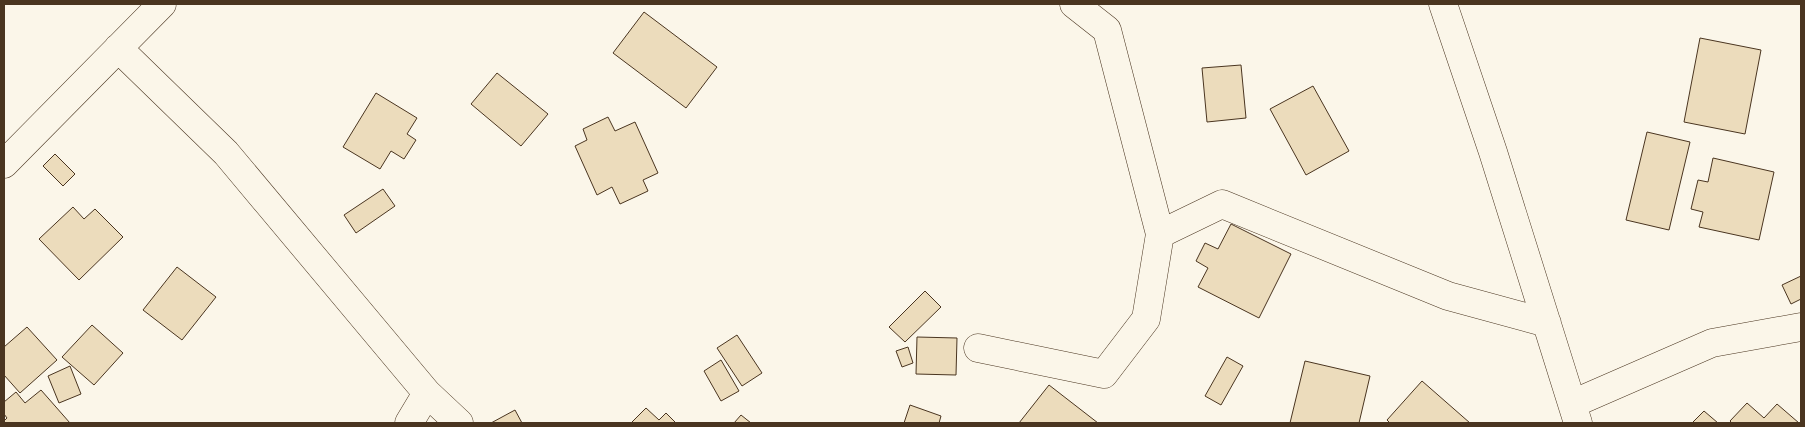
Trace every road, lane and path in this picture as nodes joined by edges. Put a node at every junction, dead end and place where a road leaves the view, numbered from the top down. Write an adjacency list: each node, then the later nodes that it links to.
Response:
1 (162, 4): 4 (street)
2 (1074, 4): 6 (street)
3 (1443, 4): 7 (street)
4 (118, 48): 5 (street); 10 (street)
5 (4, 164)
6 (1160, 234): 7 (street); 9 (street)
7 (1547, 323): 11 (street)
8 (1801, 327): 11 (street)
9 (978, 348)
10 (427, 393): 12 (street); 13 (street)
11 (1575, 414)
12 (409, 423)
13 (459, 423)

